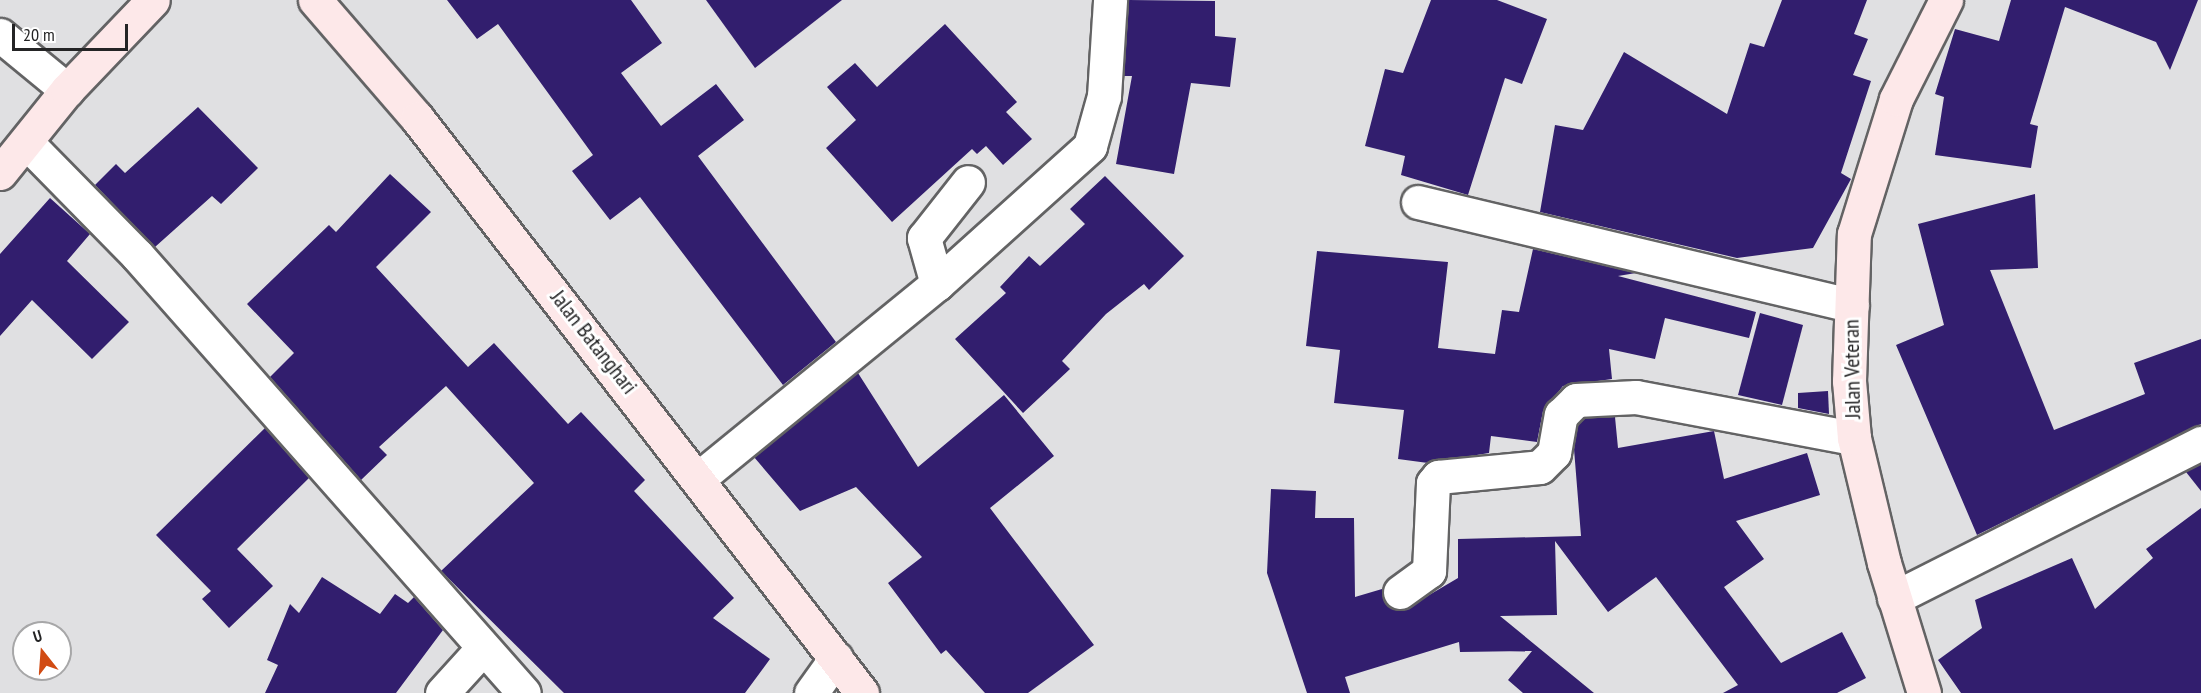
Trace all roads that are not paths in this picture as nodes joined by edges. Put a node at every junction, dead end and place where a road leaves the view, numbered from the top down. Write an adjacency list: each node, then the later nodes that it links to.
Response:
1 (153, 0): 6 (street)
2 (315, 0): 15 (street, Jalan Batanghari)
3 (1110, 0): 11 (street)
4 (1946, 0): 12 (street, Jalan Veteran)
5 (0, 35): 6 (street)
6 (67, 90): 7 (street)
7 (26, 142): 8 (street); 18 (street)
8 (0, 173)
9 (968, 182): 11 (street)
10 (1418, 202): 12 (street)
11 (937, 284): 15 (street)
12 (1852, 305): 13 (street, Jalan Veteran)
13 (1854, 438): 16 (street); 17 (street, Jalan Veteran)
14 (2201, 443): 17 (street)
15 (699, 477): 19 (street, Jalan Batanghari)
16 (1400, 592)
17 (1894, 597): 24 (street, Jalan Veteran)
18 (483, 648): 20 (street); 21 (street)
19 (836, 658): 22 (street); 23 (street, Jalan Batanghari)
20 (442, 693)
21 (524, 693)
22 (811, 693)
23 (862, 693)
24 (1924, 693)

